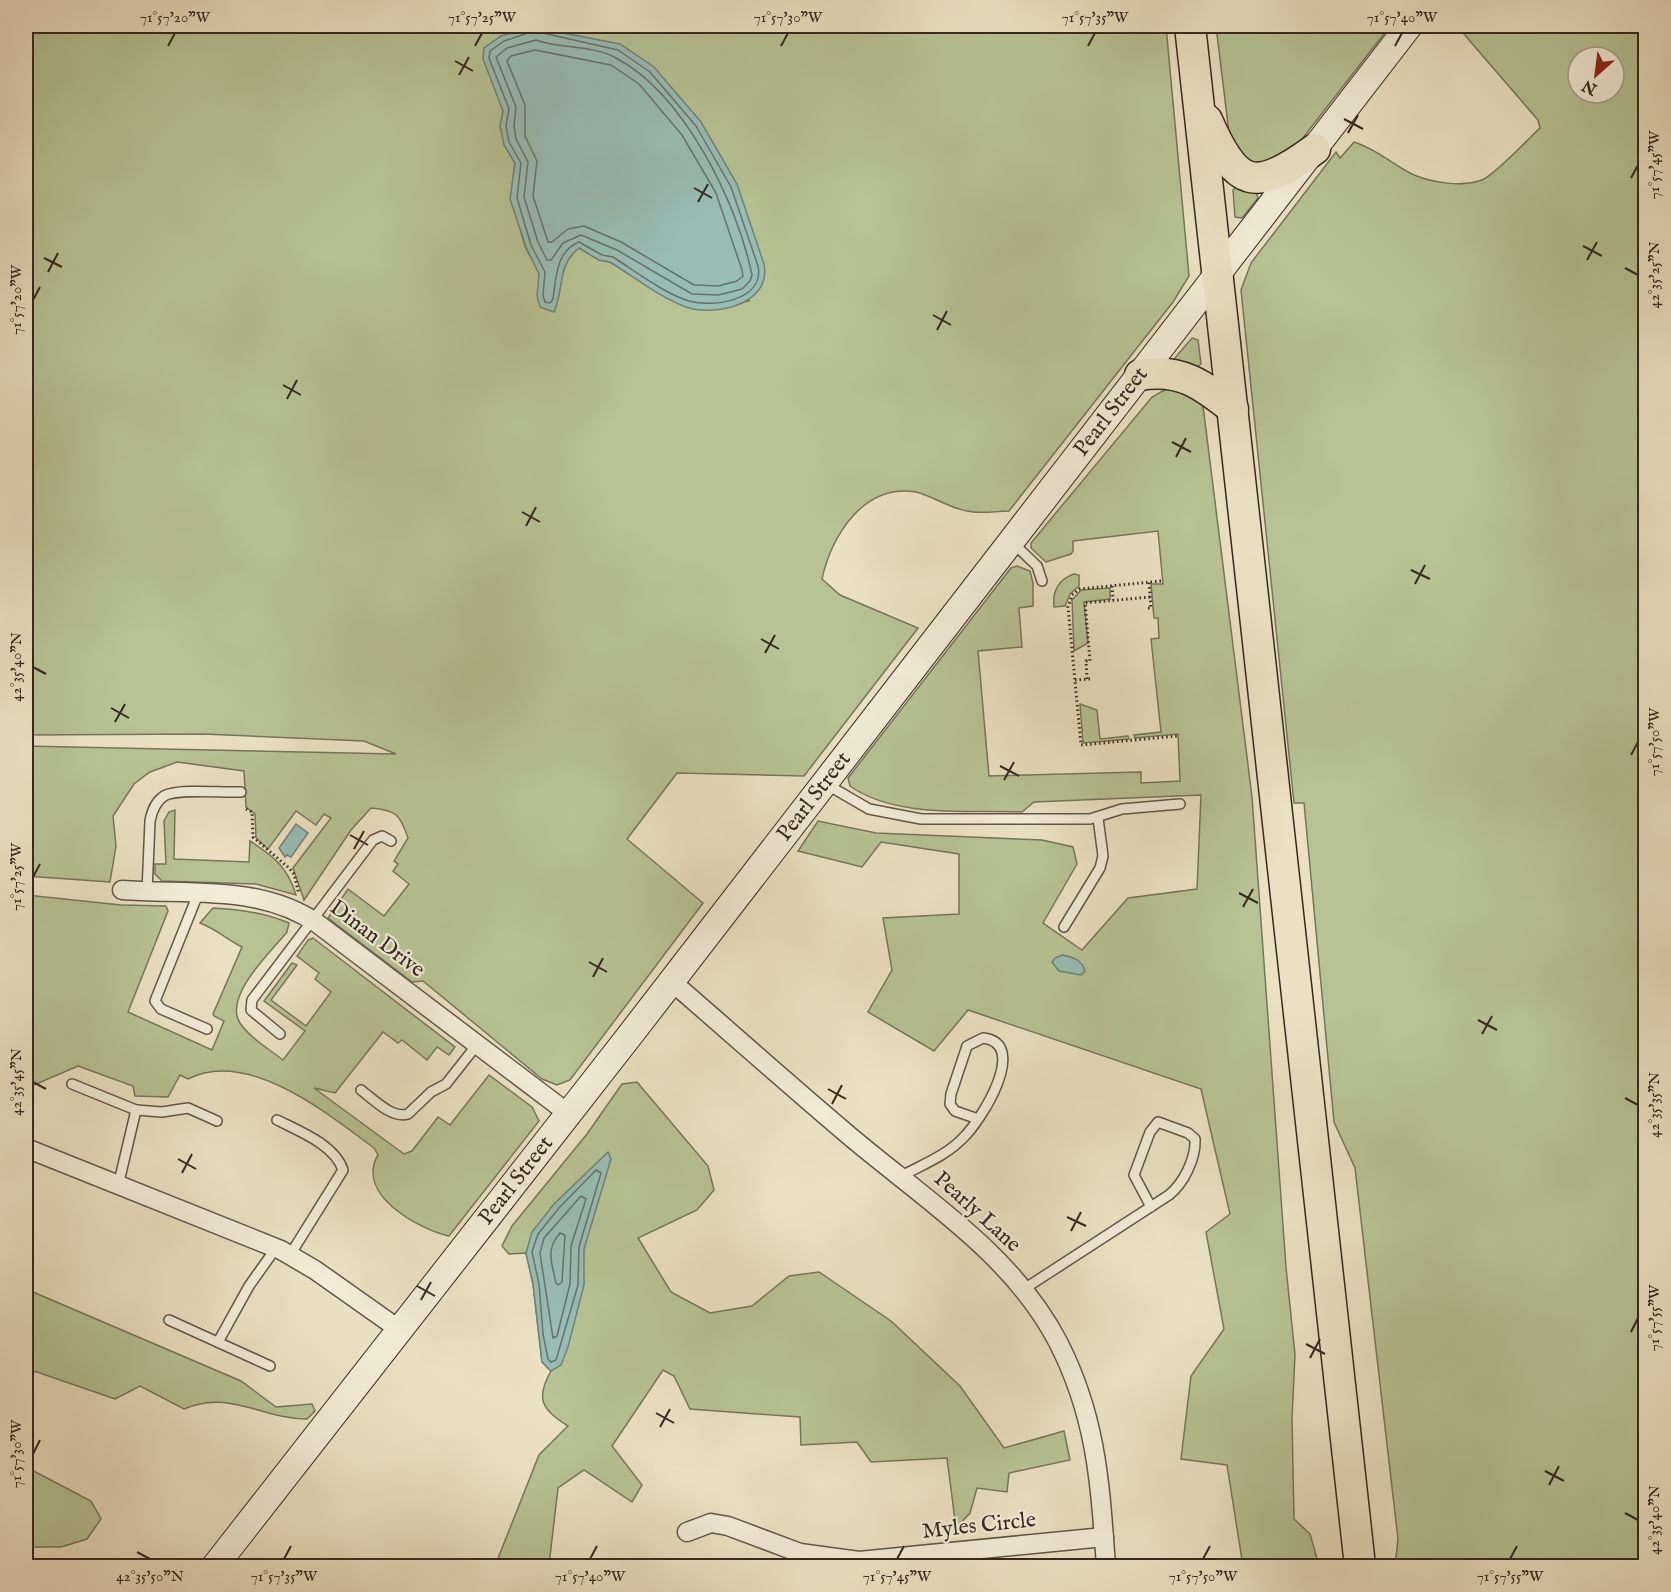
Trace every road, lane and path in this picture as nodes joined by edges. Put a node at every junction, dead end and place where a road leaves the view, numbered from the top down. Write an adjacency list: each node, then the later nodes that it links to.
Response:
1 (1190, 26): 3 (highway)
2 (1410, 26): 4 (main road, Pearl Street)
3 (1199, 102): 4 (highway); 5 (highway)
4 (1315, 149): 5 (main road, Pearl Street)
5 (1218, 276): 6 (main road, Pearl Street); 7 (highway)
6 (1140, 375): 7 (highway); 8 (main road, Pearl Street)
7 (1233, 409): 56 (highway)
8 (1011, 541): 9 (lane); 20 (main road, Pearl Street)
9 (1042, 581)
10 (1161, 581): 11 (path)
11 (1149, 582): 12 (path); 13 (path)
12 (1112, 586): 14 (path); 16 (path)
13 (1150, 597): 14 (path); 15 (path)
14 (1113, 601): 16 (path)
15 (1148, 608)
16 (1075, 680): 19 (path)
17 (1131, 735): 19 (path)
18 (1177, 736): 19 (path)
19 (1132, 740)
20 (824, 783): 24 (lane); 31 (main road, Pearl Street)
21 (241, 792): 27 (lane)
22 (1180, 804): 24 (lane)
23 (246, 809): 29 (path)
24 (1098, 818): 30 (lane)
25 (391, 841): 29 (lane)
26 (122, 890): 27 (street, Dinan Drive)
27 (147, 892): 28 (street, Dinan Drive)
28 (198, 894): 29 (street, Dinan Drive); 32 (lane)
29 (307, 917): 33 (lane); 34 (street, Dinan Drive)
30 (1064, 927)
31 (671, 981): 38 (main road, Pearl Street); 43 (street, Pearly Lane)
32 (207, 1029)
33 (280, 1035)
34 (476, 1046): 36 (lane); 38 (street, Dinan Drive)
35 (72, 1084): 37 (lane)
36 (361, 1090)
37 (136, 1110): 41 (lane); 44 (lane)
38 (569, 1114): 49 (main road, Pearl Street)
39 (978, 1119): 39 (lane); 43 (lane)
40 (277, 1120): 46 (lane)
41 (217, 1121)
42 (26, 1148): 44 (street)
43 (900, 1177): 47 (street, Pearly Lane)
44 (118, 1186): 46 (street)
45 (1151, 1207): 45 (lane); 47 (lane)
46 (283, 1251): 49 (street); 50 (lane)
47 (1024, 1289): 53 (street, Pearly Lane)
48 (169, 1320): 50 (lane)
49 (400, 1330): 54 (main road, Pearl Street)
50 (218, 1342): 51 (lane)
51 (270, 1366)
52 (687, 1532): 53 (street, Myles Circle)
53 (1104, 1537): 55 (street, Pearly Lane)
54 (215, 1566)
55 (1106, 1566)
56 (1360, 1566)

